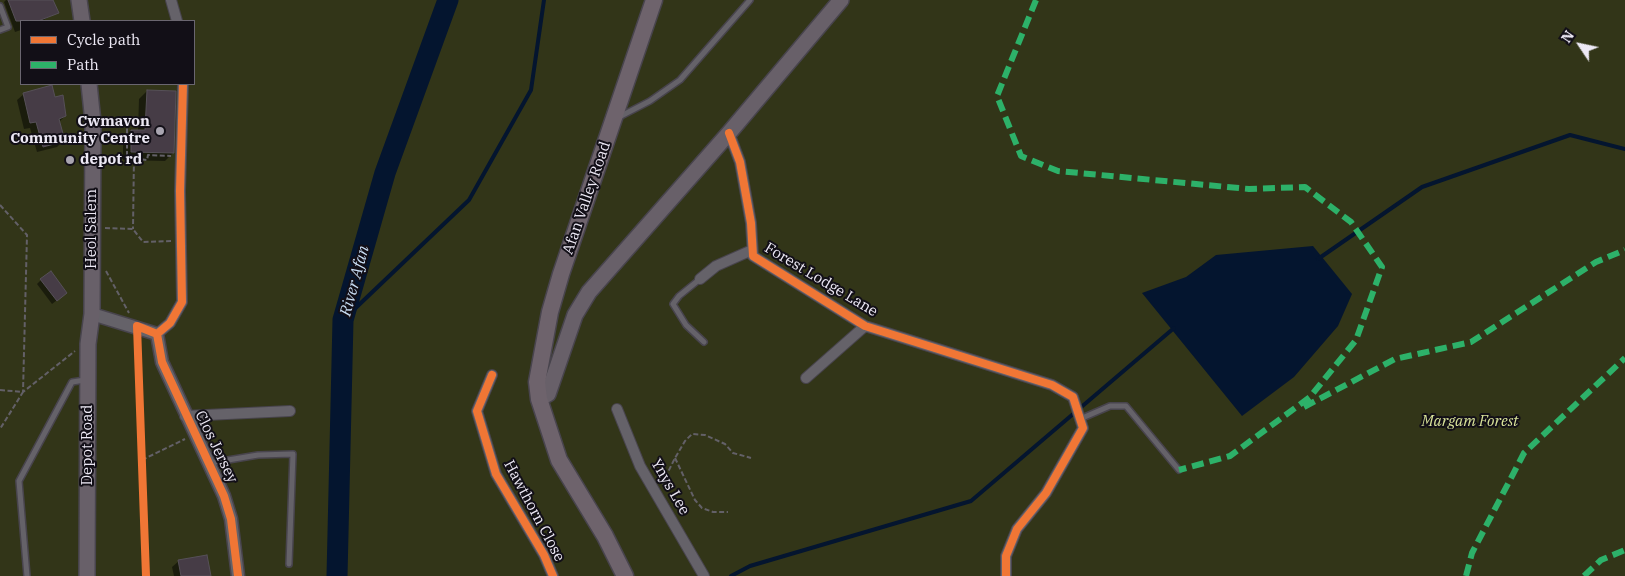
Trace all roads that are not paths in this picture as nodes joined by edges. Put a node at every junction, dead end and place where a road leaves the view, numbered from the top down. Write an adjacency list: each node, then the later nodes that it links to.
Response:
1 (79, 0): 7 (main road)
2 (171, 0): 8 (street)
3 (654, 0): 12 (main road, Afan Valley Road)
4 (750, 0): 12 (lane)
5 (841, 0): 13 (main road)
6 (0, 6): 9 (lane)
7 (82, 20)
8 (177, 20)
9 (0, 30)
10 (89, 85): 16 (main road, Heol Salem)
11 (183, 85): 18 (street)
12 (614, 120): 23 (main road, Afan Valley Road)
13 (729, 133): 14 (street, Forest Lodge Lane); 23 (main road)
14 (752, 250): 15 (street); 17 (street, Forest Lodge Lane)
15 (700, 279): 19 (lane)
16 (92, 314): 18 (street); 22 (main road, Depot Road)
17 (865, 326): 21 (street, Forest Lodge Lane); 26 (street, Forest Lodge Lane)
18 (158, 334): 27 (street, Clos Jersey)
19 (704, 342)
20 (492, 375): 34 (street, Hawthorn Close)
21 (806, 378)
22 (88, 379): 31 (lane); 32 (main road, Depot Road)
23 (539, 399): 35 (main road, Afan Valley Road)
24 (617, 409): 36 (street, Ynys Lee)
25 (290, 411): 27 (street)
26 (1078, 413): 29 (lane); 37 (street)
27 (185, 416): 28 (street, Clos Jersey)
28 (210, 462): 30 (lane); 33 (street, Clos Jersey)
29 (1179, 470)
30 (289, 564)
31 (27, 576)
32 (87, 576)
33 (238, 576)
34 (552, 576)
35 (625, 576)
36 (704, 576)
37 (1006, 576)

